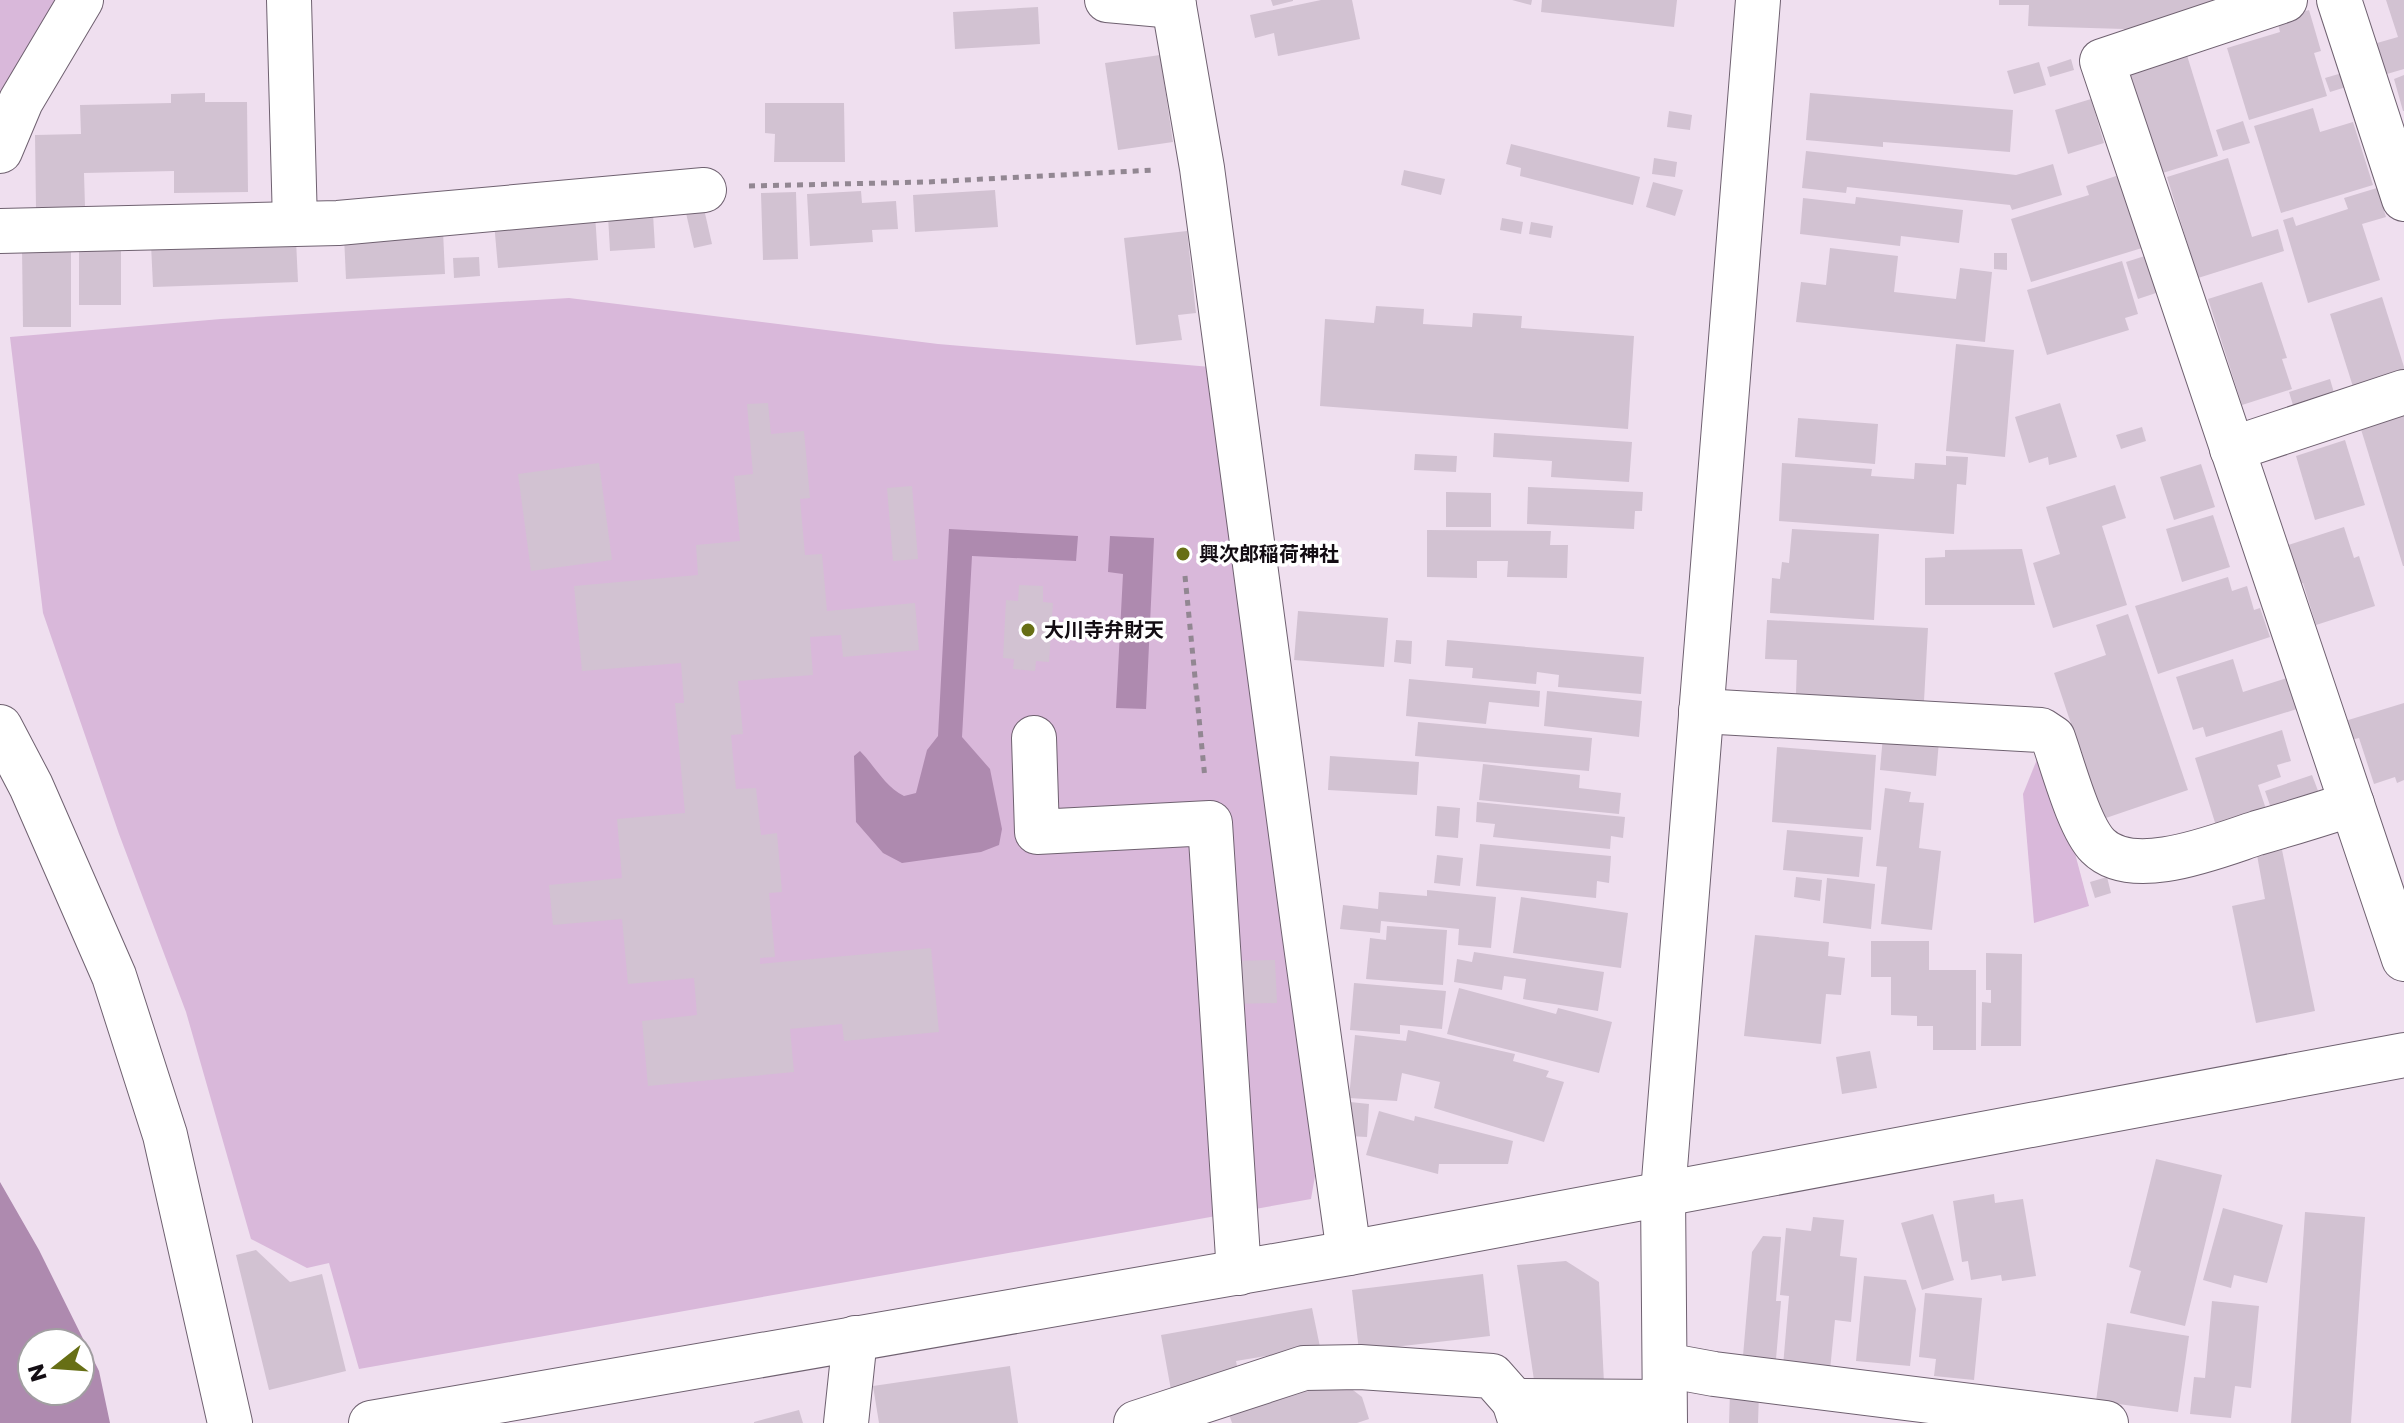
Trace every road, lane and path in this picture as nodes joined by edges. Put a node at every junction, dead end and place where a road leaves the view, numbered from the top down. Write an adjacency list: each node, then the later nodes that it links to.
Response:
1 (81, 0): 8 (street)
2 (289, 0): 12 (street)
3 (1107, 0): 7 (street)
4 (1758, 0): 17 (street)
5 (2285, 0): 15 (street)
6 (2339, 0): 11 (street)
7 (1173, 3): 9 (street)
8 (0, 151)
9 (1202, 168): 10 (path); 25 (street)
10 (704, 190): 12 (street)
11 (2404, 199)
12 (295, 223): 13 (street)
13 (0, 231)
14 (2404, 392): 15 (street)
15 (2232, 449): 20 (street)
16 (1185, 576): 21 (path)
17 (1701, 711): 20 (street); 24 (street)
18 (0, 727): 30 (street)
19 (1034, 738): 21 (street)
20 (2352, 804): 22 (street)
21 (1210, 823): 26 (street)
22 (2404, 959)
23 (2404, 1055): 24 (street)
24 (1663, 1193): 25 (street); 28 (street)
25 (1349, 1253): 26 (street)
26 (1239, 1273): 27 (street)
27 (855, 1338): 31 (street); 32 (street)
28 (1665, 1397): 29 (street); 34 (street)
29 (1518, 1412): 33 (street)
30 (230, 1423)
31 (371, 1423)
32 (846, 1423)
33 (1136, 1423)
34 (2106, 1423)

